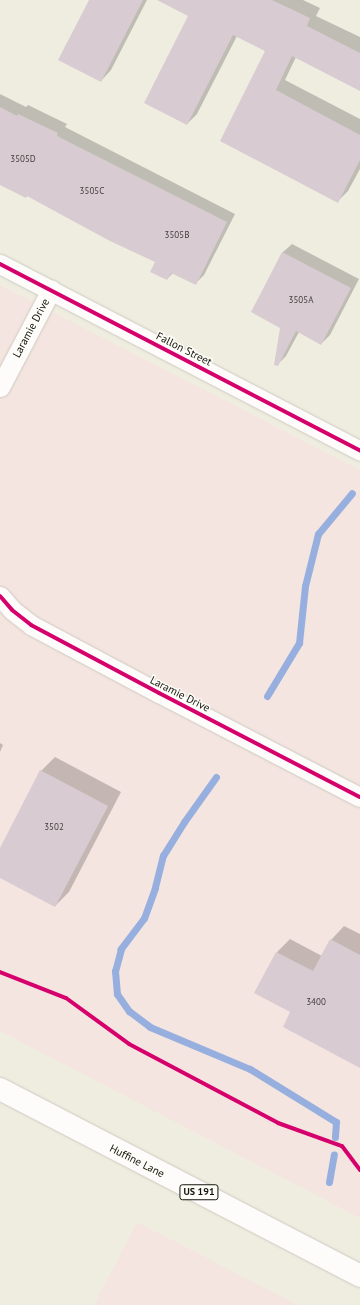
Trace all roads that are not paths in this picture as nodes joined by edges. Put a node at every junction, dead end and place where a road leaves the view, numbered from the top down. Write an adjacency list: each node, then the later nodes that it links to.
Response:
1 (0, 264): 2 (street, Fallon Street)
2 (51, 290): 3 (street, Laramie Drive); 4 (street, Fallon Street)
3 (0, 387)
4 (360, 451)
5 (0, 596): 6 (street, Laramie Drive)
6 (360, 797)
7 (0, 1088): 8 (highway, Huffine Lane / US 191)
8 (360, 1276)

